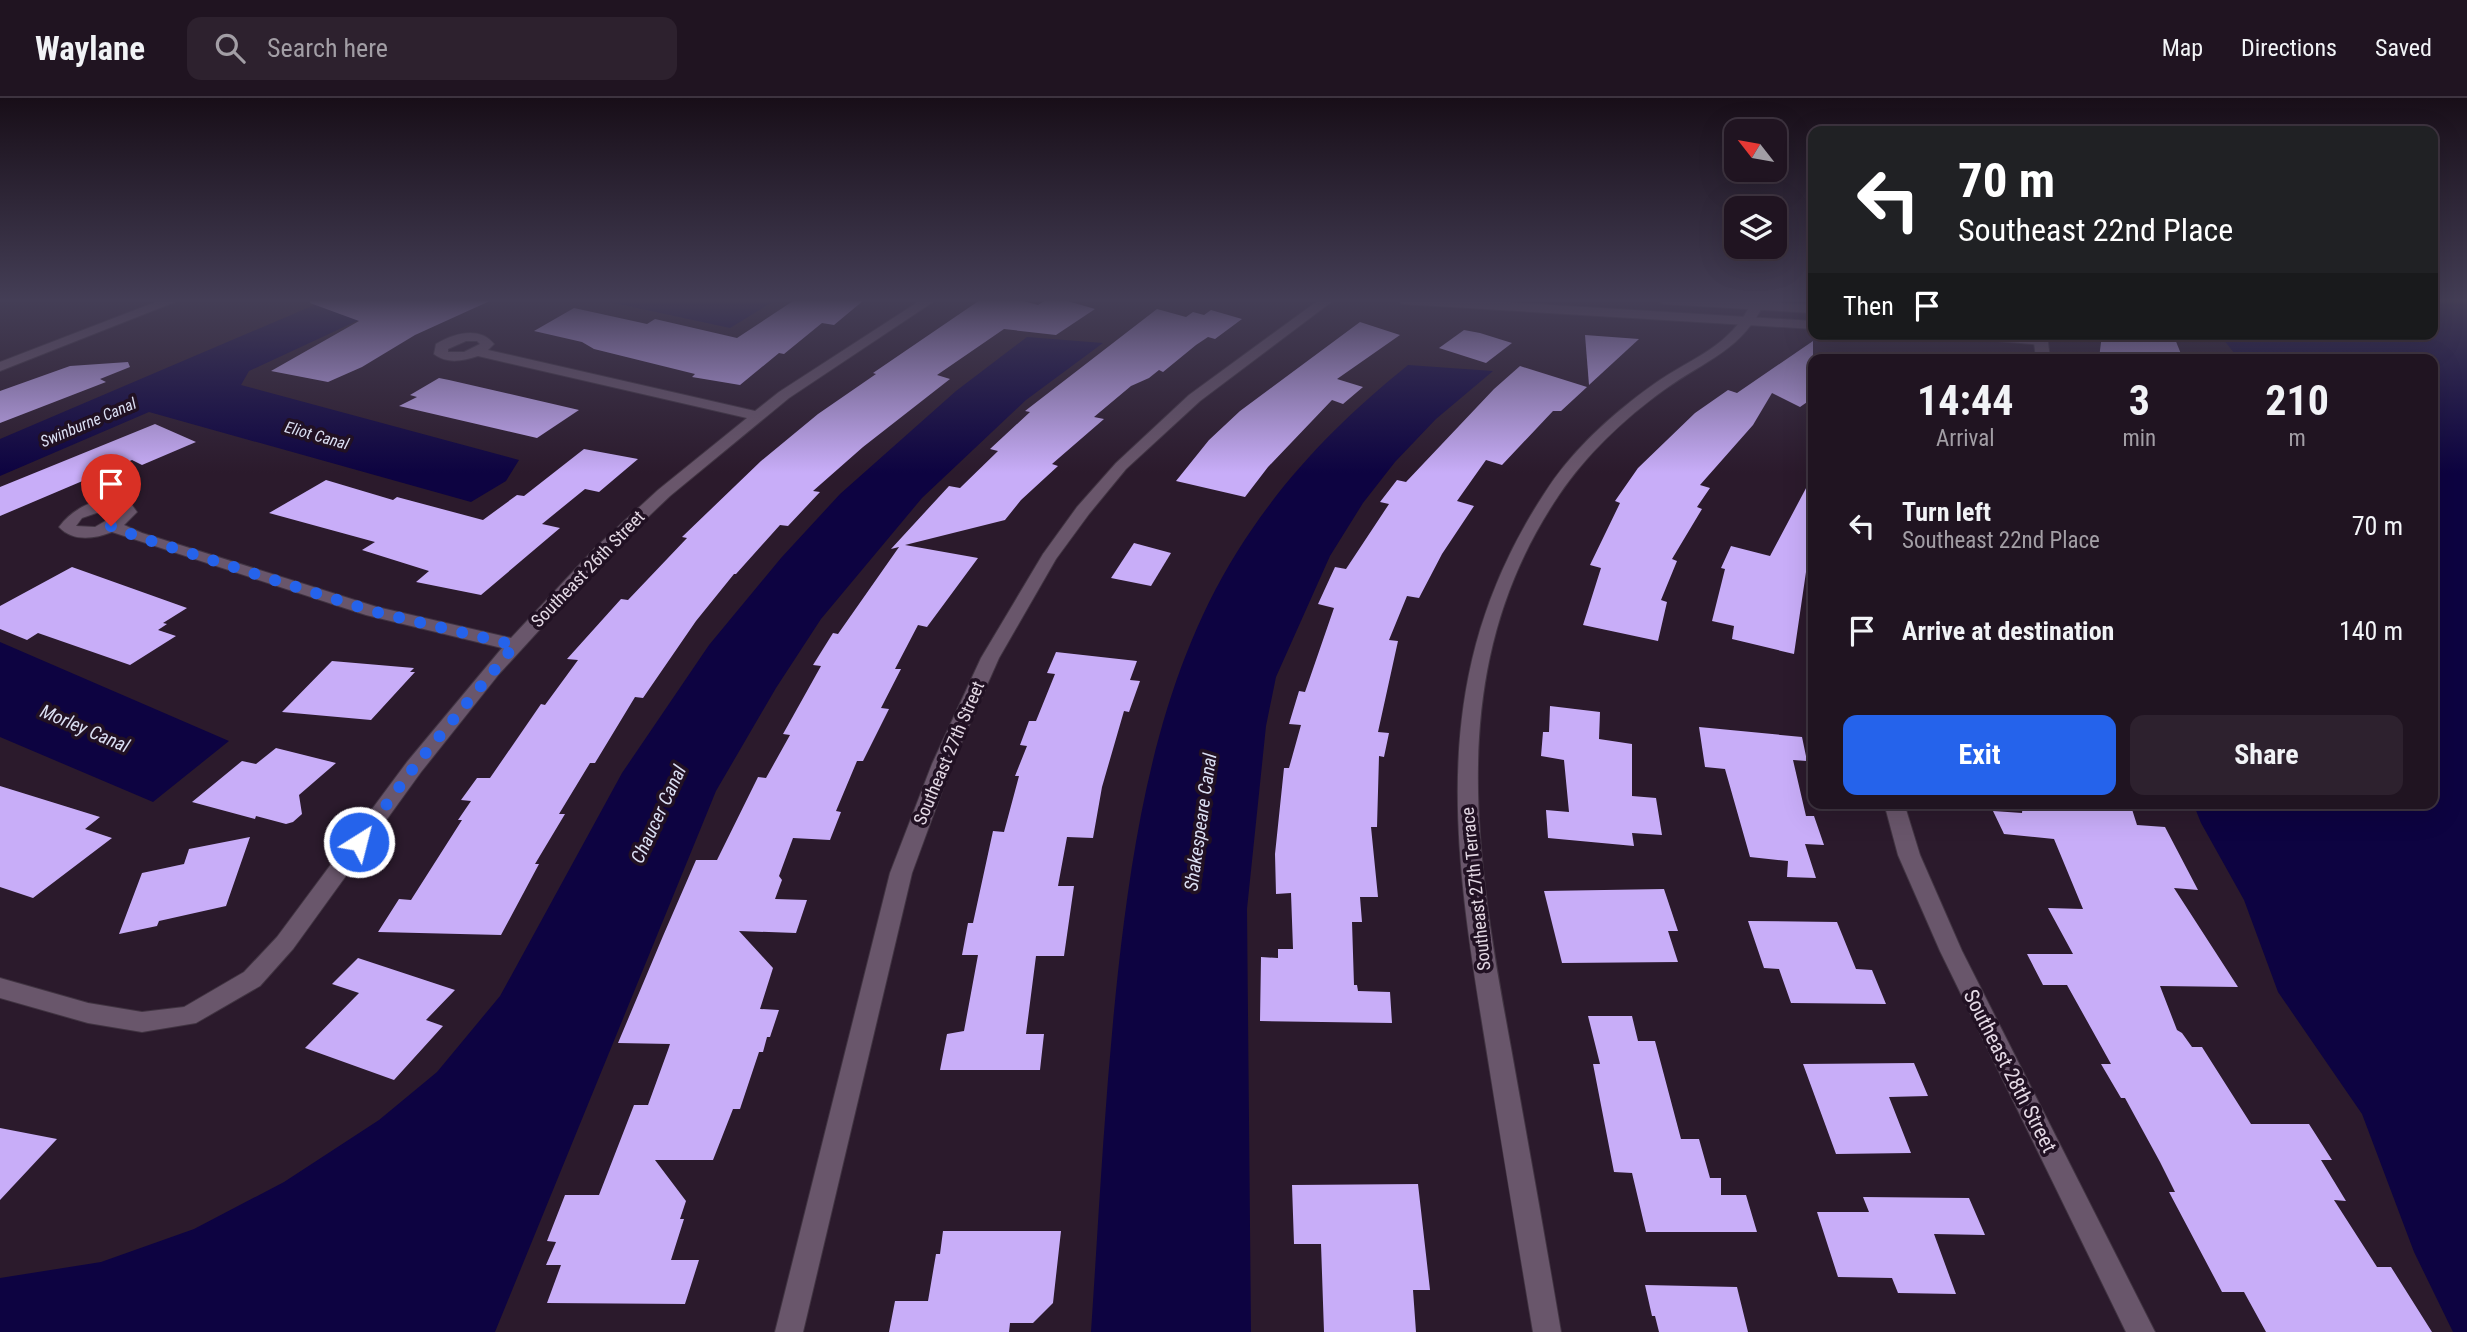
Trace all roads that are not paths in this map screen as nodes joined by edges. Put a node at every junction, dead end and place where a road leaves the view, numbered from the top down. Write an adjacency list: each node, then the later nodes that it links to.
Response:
1 (27, 358): 6 (street)
2 (502, 358): 7 (street)
3 (839, 358): 7 (street, Southeast 26th Street)
4 (1246, 358): 12 (street, Southeast 27th Street)
5 (1706, 358): 13 (street, Southeast 27th Terrace)
6 (0, 368)
7 (757, 416): 9 (street, Southeast 26th Street)
8 (111, 526): 9 (street)
9 (515, 645): 11 (street, Southeast 26th Street)
10 (1896, 809): 14 (street, Southeast 28th Street)
11 (0, 988)
12 (789, 1332)
13 (1547, 1332)
14 (2141, 1332)

